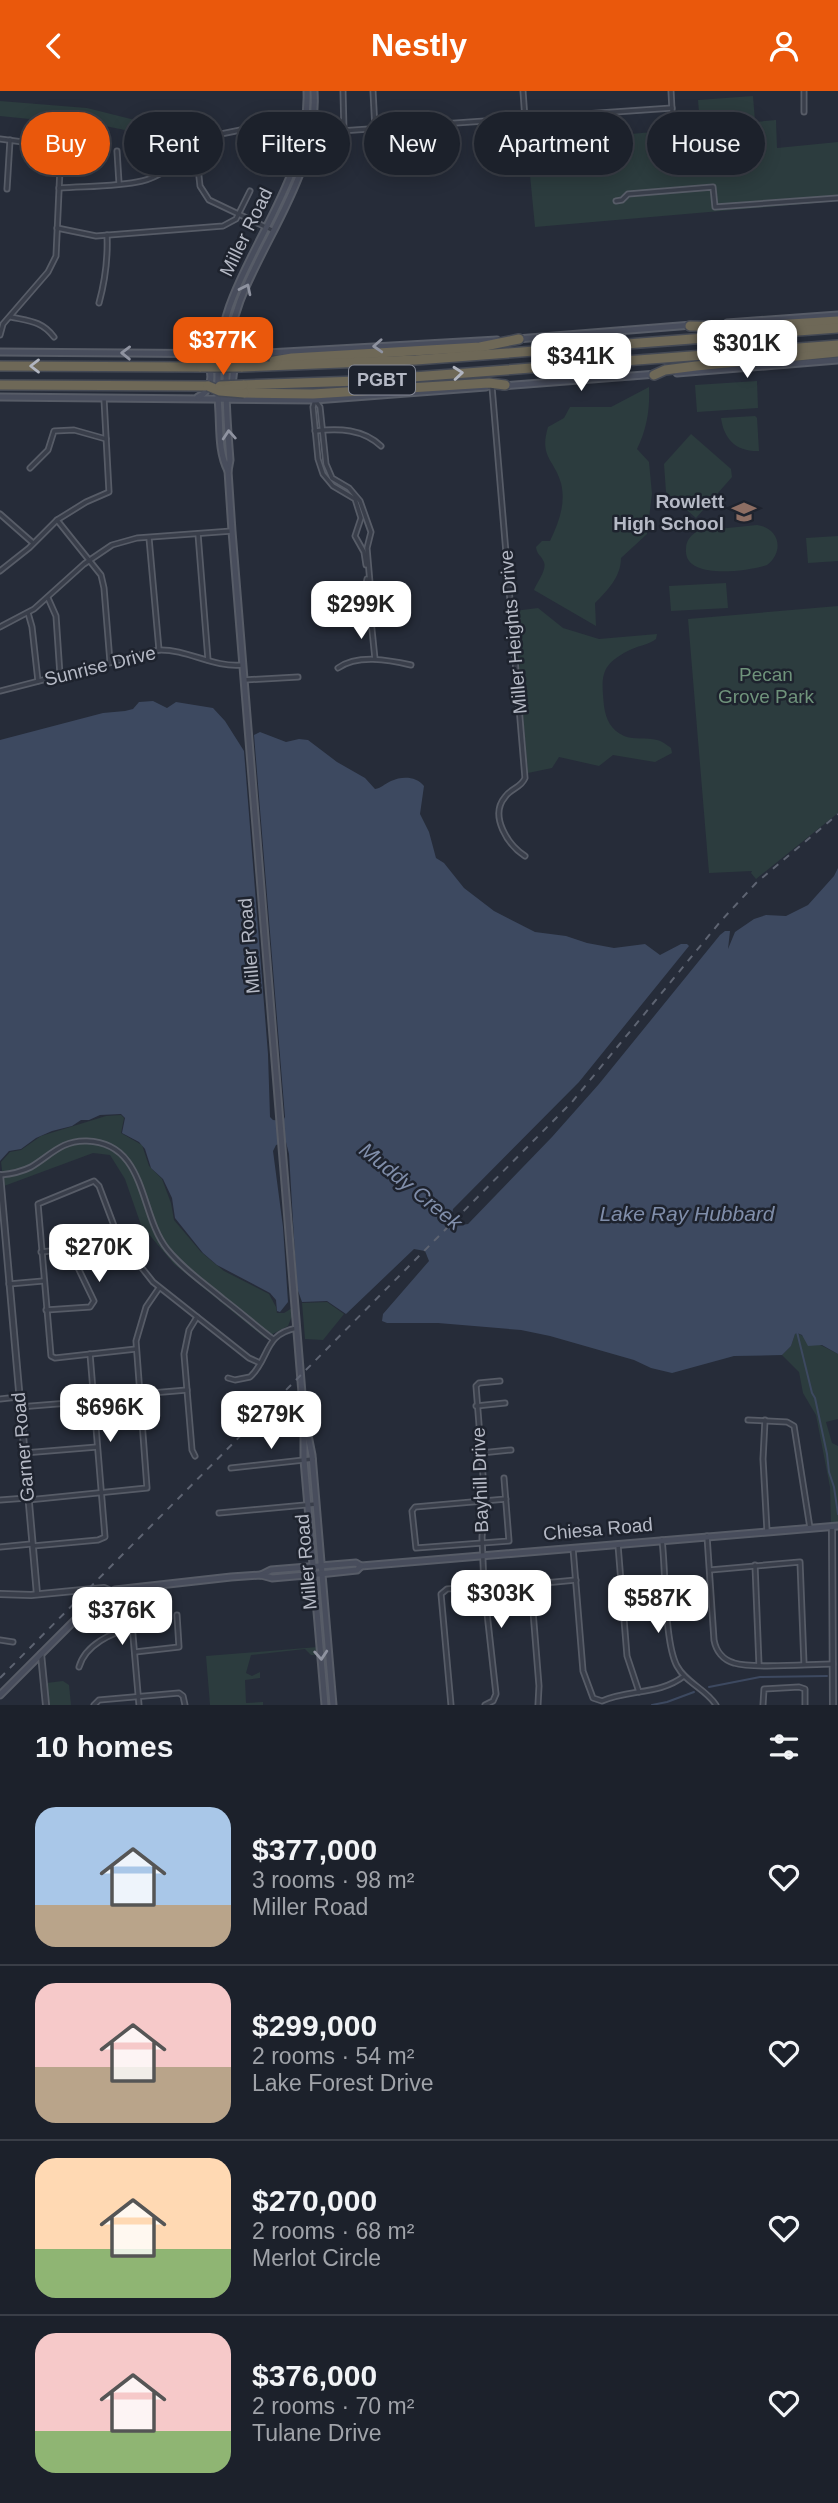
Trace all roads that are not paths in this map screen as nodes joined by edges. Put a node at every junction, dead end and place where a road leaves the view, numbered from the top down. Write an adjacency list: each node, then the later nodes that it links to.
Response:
1 (307, 91): 10 (main road, Miller Road)
2 (314, 91): 11 (main road, Miller Road)
3 (343, 91): 12 (street)
4 (373, 91): 13 (street)
5 (523, 91): 14 (street)
6 (671, 91): 8 (street)
7 (804, 91): 9 (street)
8 (672, 108): 15 (street); 16 (street)
9 (804, 111)
10 (308, 112)
11 (311, 112)
12 (344, 112)
13 (374, 112)
14 (524, 112)
15 (619, 112)
16 (672, 112)
17 (0, 139): 18 (street)
18 (10, 140): 25 (street); 26 (street)
19 (117, 151): 24 (street)
20 (158, 175): 24 (street)
21 (200, 175): 30 (street)
22 (290, 175): 31 (main road, Miller Road)
23 (300, 175): 33 (main road, Miller Road)
24 (119, 183): 25 (street)
25 (59, 188): 32 (street)
26 (7, 189)
27 (250, 191): 30 (street)
28 (838, 198): 29 (street)
29 (616, 201)
30 (239, 214): 31 (street); 34 (street)
31 (266, 227): 33 (street); 48 (main road, Miller Road)
32 (57, 228): 34 (street); 37 (street)
33 (274, 231): 49 (main road, Miller Road, one-way to 33)
34 (107, 235): 35 (street)
35 (99, 303)
36 (838, 315): 39 (main road)
37 (10, 317): 41 (street); 42 (street)
38 (838, 321): 39 (highway)
39 (690, 326): 43 (main road)
40 (838, 328): 53 (highway, PGBT)
41 (0, 335)
42 (54, 337)
43 (519, 339): 50 (main road, one-way to 50); 53 (highway)
44 (838, 345): 58 (highway, PGBT, one-way to 44)
45 (0, 352): 47 (main road, one-way to 45)
46 (838, 352): 54 (highway)
47 (197, 354): 48 (main road); 61 (main road)
48 (219, 354): 49 (main road); 62 (main road, Miller Road)
49 (227, 354): 50 (main road); 63 (main road, Miller Road)
50 (250, 354): 58 (main road)
51 (838, 360): 54 (main road)
52 (0, 366): 53 (highway, PGBT, one-way to 52, bridge)
53 (242, 367)
54 (654, 375): 56 (main road)
55 (0, 385): 58 (highway, PGBT, bridge)
56 (505, 385): 57 (main road); 58 (highway)
57 (492, 387): 64 (main road); 97 (street, Miller Heights Drive)
58 (244, 392): 63 (main road); 64 (main road)
59 (0, 397): 60 (main road)
60 (103, 397): 61 (main road); 67 (street)
61 (195, 398): 62 (main road)
62 (218, 399): 63 (main road); 70 (main road, Miller Road)
63 (226, 399): 70 (main road, Miller Road, one-way to 63)
64 (315, 400): 65 (street); 66 (street)
65 (323, 430): 66 (street); 68 (street); 71 (street)
66 (315, 431): 71 (street)
67 (106, 439): 69 (street); 73 (street)
68 (381, 446)
69 (30, 468)
70 (228, 471): 74 (main road, Miller Road)
71 (353, 495): 79 (street); 79 (street)
72 (0, 515): 77 (street)
73 (57, 520): 77 (street); 78 (street)
74 (232, 531): 75 (street); 89 (main road, Miller Road)
75 (198, 534): 76 (street); 87 (street)
76 (149, 538): 78 (street); 85 (street)
77 (33, 543): 80 (street)
78 (90, 560): 81 (street); 88 (street)
79 (367, 565): 83 (street); 83 (street)
80 (0, 571)
81 (48, 599): 82 (street); 92 (street)
82 (28, 613): 84 (street); 95 (street)
83 (371, 620): 86 (street)
84 (0, 627)
85 (159, 650): 87 (street, Sunrise Drive); 88 (street, Sunrise Drive)
86 (375, 659): 90 (street); 91 (street)
87 (208, 660): 89 (street, Sunrise Drive)
88 (110, 661): 92 (street, Sunrise Drive)
89 (242, 665): 94 (main road, Miller Road)
90 (411, 665)
91 (338, 667)
92 (60, 675): 95 (street, Sunrise Drive)
93 (298, 677): 94 (street)
94 (244, 680): 105 (main road, Miller Road)
95 (38, 681): 96 (street, Sunrise Drive)
96 (0, 691)
97 (525, 856)
98 (0, 1175): 101 (street, Garner Road); 106 (street)
99 (41, 1252): 100 (street); 102 (street); 103 (street)
100 (43, 1281): 101 (street); 103 (street)
101 (9, 1284): 114 (street, Garner Road)
102 (159, 1288): 104 (street); 107 (street)
103 (46, 1310): 108 (street)
104 (197, 1317): 109 (street); 112 (street)
105 (297, 1328): 106 (street); 120 (main road, Miller Road)
106 (273, 1339): 109 (street)
107 (136, 1349): 108 (street); 113 (street)
108 (90, 1354): 116 (street)
109 (260, 1363): 110 (street)
110 (228, 1378)
111 (500, 1381): 118 (street, Bayhill Drive)
112 (187, 1390): 113 (street); 127 (street)
113 (139, 1394): 132 (street)
114 (18, 1397): 115 (street); 119 (street, Garner Road)
115 (0, 1399)
116 (93, 1401): 119 (street); 123 (street)
117 (505, 1403): 118 (street)
118 (476, 1406): 126 (street, Bayhill Drive)
119 (19, 1407): 125 (street, Garner Road)
120 (304, 1418): 128 (main road, Miller Road); 129 (main road, Miller Road)
121 (748, 1420): 122 (street)
122 (765, 1420): 141 (street); 142 (street)
123 (97, 1447): 125 (street); 132 (street)
124 (511, 1450): 126 (street)
125 (24, 1453): 133 (street, Garner Road)
126 (481, 1453): 136 (street, Bayhill Drive)
127 (195, 1456)
128 (313, 1459): 129 (street); 137 (main road, Miller Road)
129 (304, 1460): 130 (street); 138 (main road, Miller Road)
130 (231, 1468)
131 (504, 1478): 134 (street)
132 (102, 1493): 133 (street); 147 (street)
133 (28, 1499): 135 (street); 147 (street, Garner Road)
134 (506, 1499): 136 (street); 146 (street)
135 (0, 1500)
136 (485, 1501): 146 (street, Bayhill Drive); 146 (street)
137 (316, 1504): 138 (street); 152 (main road, Miller Road)
138 (308, 1505): 139 (street); 154 (main road, Miller Road)
139 (219, 1513)
140 (835, 1526): 141 (main road, Chiesa Road); 172 (street)
141 (810, 1528): 142 (main road, Chiesa Road)
142 (767, 1531): 143 (main road, Chiesa Road)
143 (707, 1536): 144 (main road, Chiesa Road); 155 (street)
144 (662, 1540): 145 (main road, Chiesa Road); 175 (street)
145 (618, 1543): 149 (main road, Chiesa Road); 176 (street)
146 (482, 1544): 150 (street, Bayhill Drive)
147 (32, 1545): 148 (street); 164 (street, Garner Road)
148 (0, 1547)
149 (573, 1548): 150 (main road, Chiesa Road); 159 (street)
150 (483, 1554): 153 (main road, Chiesa Road); 161 (street, Bayhill Drive)
151 (755, 1565): 155 (street); 171 (street); 173 (street)
152 (321, 1566): 153 (main road, Chiesa Road); 154 (main road, Chiesa Road); 157 (main road, Miller Road)
153 (361, 1566): 157 (main road, Chiesa Road)
154 (313, 1567): 156 (main road, Miller Road); 158 (main road, Chiesa Road)
155 (710, 1570): 173 (street)
156 (314, 1574): 157 (main road, Chiesa Road); 158 (main road, Chiesa Road); 183 (main road, Miller Road, one-way to 183)
157 (322, 1574): 184 (main road, Miller Road)
158 (261, 1575): 160 (main road, Chiesa Road)
159 (576, 1580): 176 (street); 187 (street)
160 (129, 1586): 162 (main road, Chiesa Road); 166 (street)
161 (484, 1586): 185 (street); 186 (street, Bayhill Drive)
162 (111, 1591): 164 (street); 170 (main road, Chiesa Road)
163 (0, 1594): 164 (street)
164 (37, 1594)
165 (177, 1615): 169 (street)
166 (133, 1627): 169 (street); 174 (street)
167 (0, 1640): 168 (street)
168 (13, 1642)
169 (135, 1652): 178 (street)
170 (41, 1653): 177 (main road, Chiesa Road); 179 (street)
171 (804, 1664): 172 (street); 173 (street)
172 (833, 1664): 191 (street)
173 (759, 1665)
174 (79, 1667)
175 (684, 1675): 176 (street); 188 (street)
176 (639, 1692)
177 (0, 1695)
178 (139, 1697): 180 (street); 181 (street); 182 (street)
179 (46, 1705)
180 (94, 1705)
181 (139, 1705)
182 (185, 1705)
183 (324, 1705)
184 (333, 1705)
185 (451, 1705)
186 (485, 1705)
187 (538, 1705)
188 (716, 1705)
189 (763, 1705): 190 (street)
190 (805, 1705)
191 (833, 1705)

